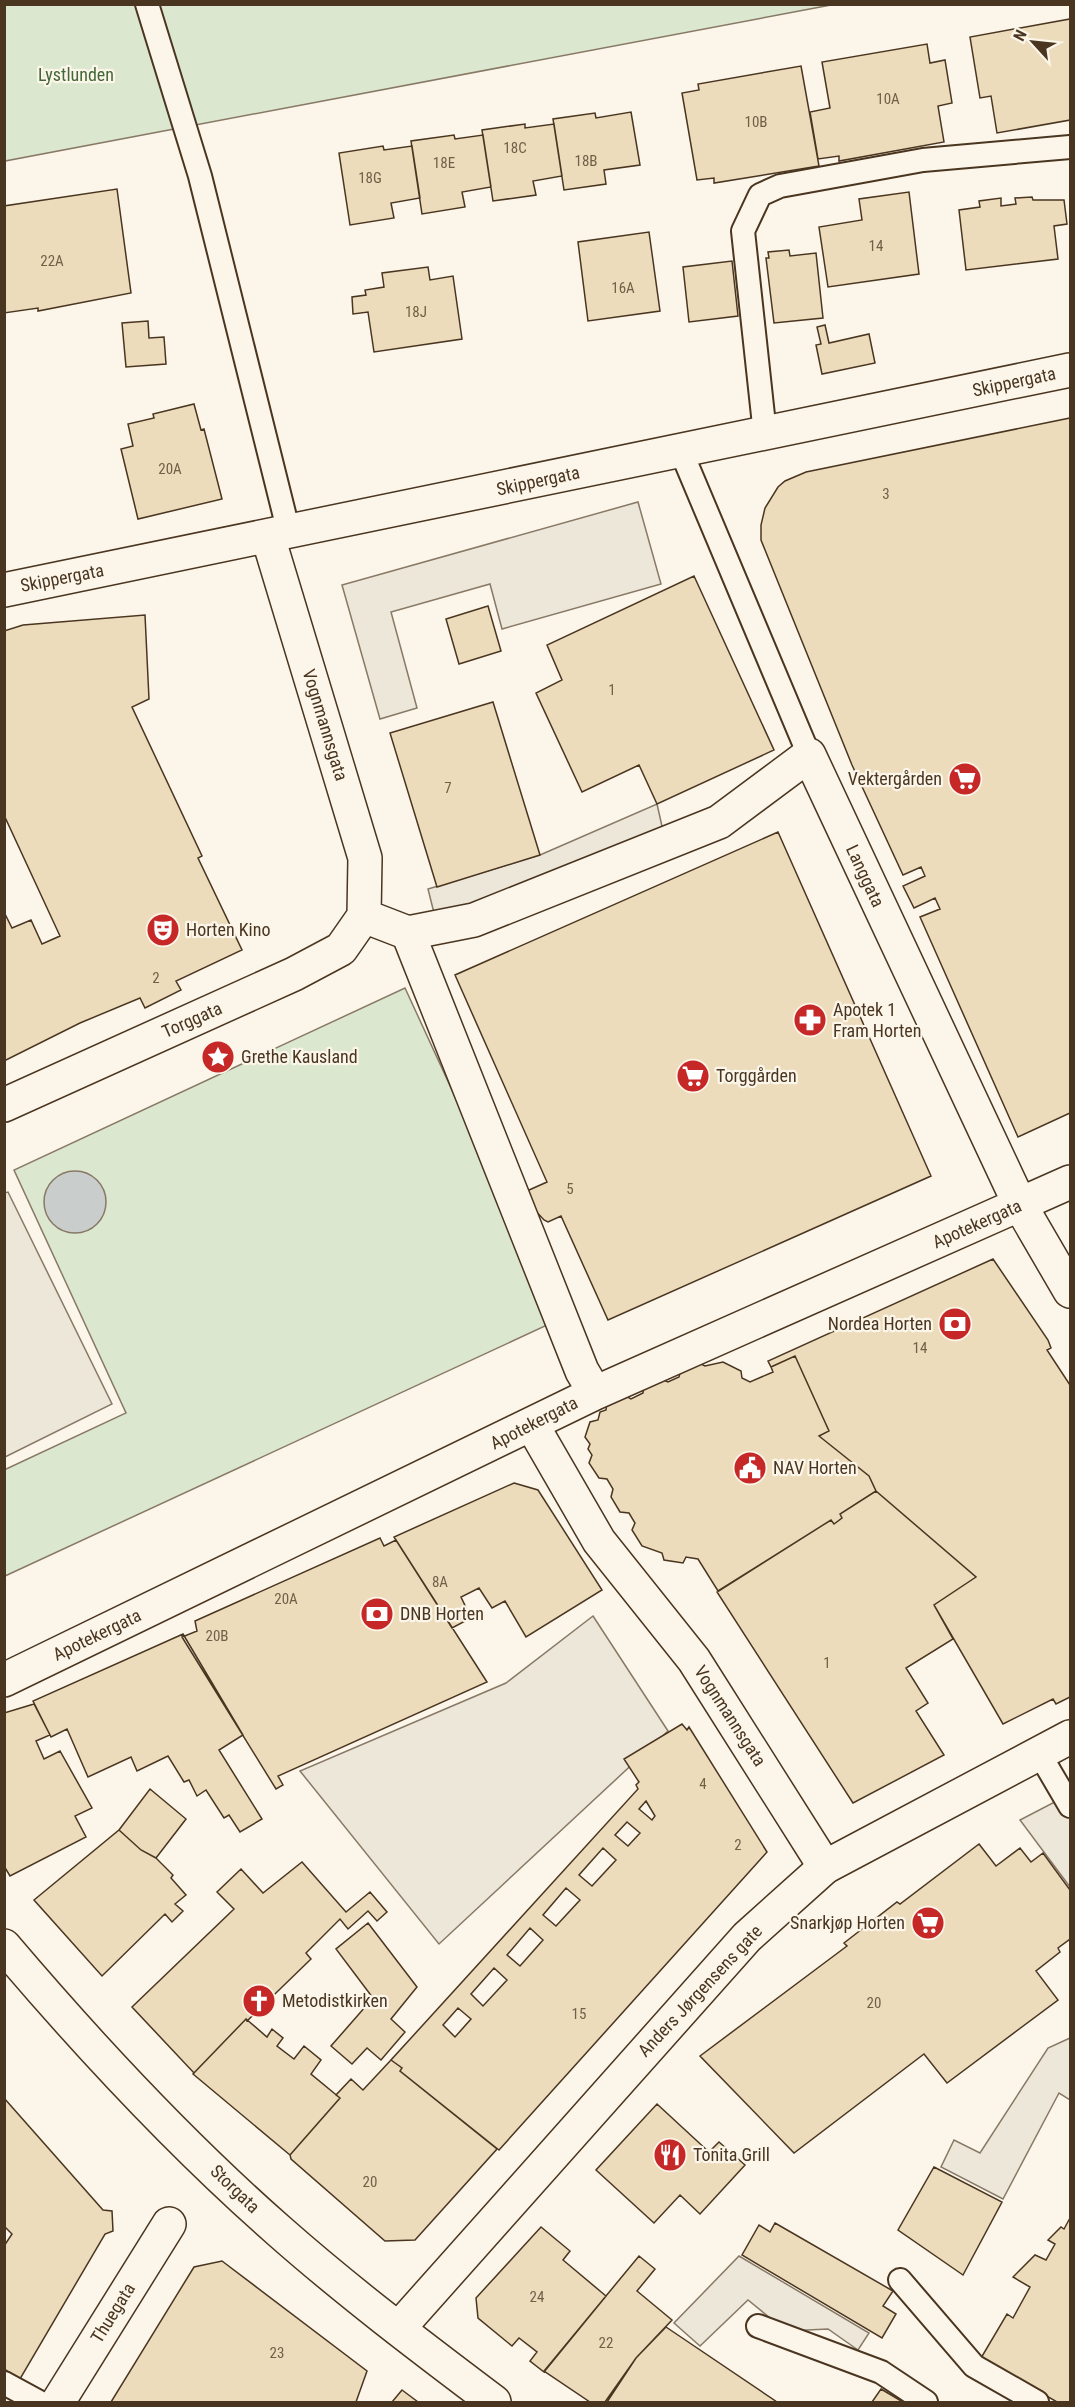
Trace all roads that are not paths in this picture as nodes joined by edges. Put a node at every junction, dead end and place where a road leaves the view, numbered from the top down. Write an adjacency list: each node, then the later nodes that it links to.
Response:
1 (147, 4): 6 (lane)
2 (1071, 147): 4 (lane)
3 (1071, 370): 4 (street, Skippergata)
4 (765, 434): 5 (street, Skippergata)
5 (681, 451): 6 (street, Skippergata); 8 (lane, Langgata)
6 (278, 535): 7 (street, Skippergata); 9 (street, Vognmannsgata)
7 (4, 590)
8 (809, 755): 10 (street); 13 (street, Langgata)
9 (364, 916): 10 (street); 11 (street, Torggata)
10 (408, 933): 15 (street)
11 (4, 1105)
12 (1071, 1182): 13 (street, Apotekergata)
13 (1020, 1205): 14 (street, Langgata); 15 (street, Apotekergata)
14 (1071, 1291)
15 (595, 1392): 16 (street, Apotekergata)
16 (532, 1425): 17 (street, Apotekergata); 21 (street, Vognmannsgata)
17 (4, 1680)
18 (1071, 1737): 19 (street, Anders Jørgensens gate)
19 (1039, 1753): 20 (lane); 21 (street, Anders Jørgensens gate)
20 (1071, 1806)
21 (825, 1867): 26 (street, Anders Jørgensens gate)
22 (4, 1946): 26 (street, Storgata)
23 (168, 2224): 29 (street, Thuegata)
24 (900, 2280): 32 (lane)
25 (758, 2326): 31 (lane)
26 (398, 2329): 30 (street, Storgata)
27 (4, 2383): 28 (lane)
28 (39, 2403)
29 (58, 2403)
30 (494, 2403)
31 (926, 2403)
32 (1037, 2403)

